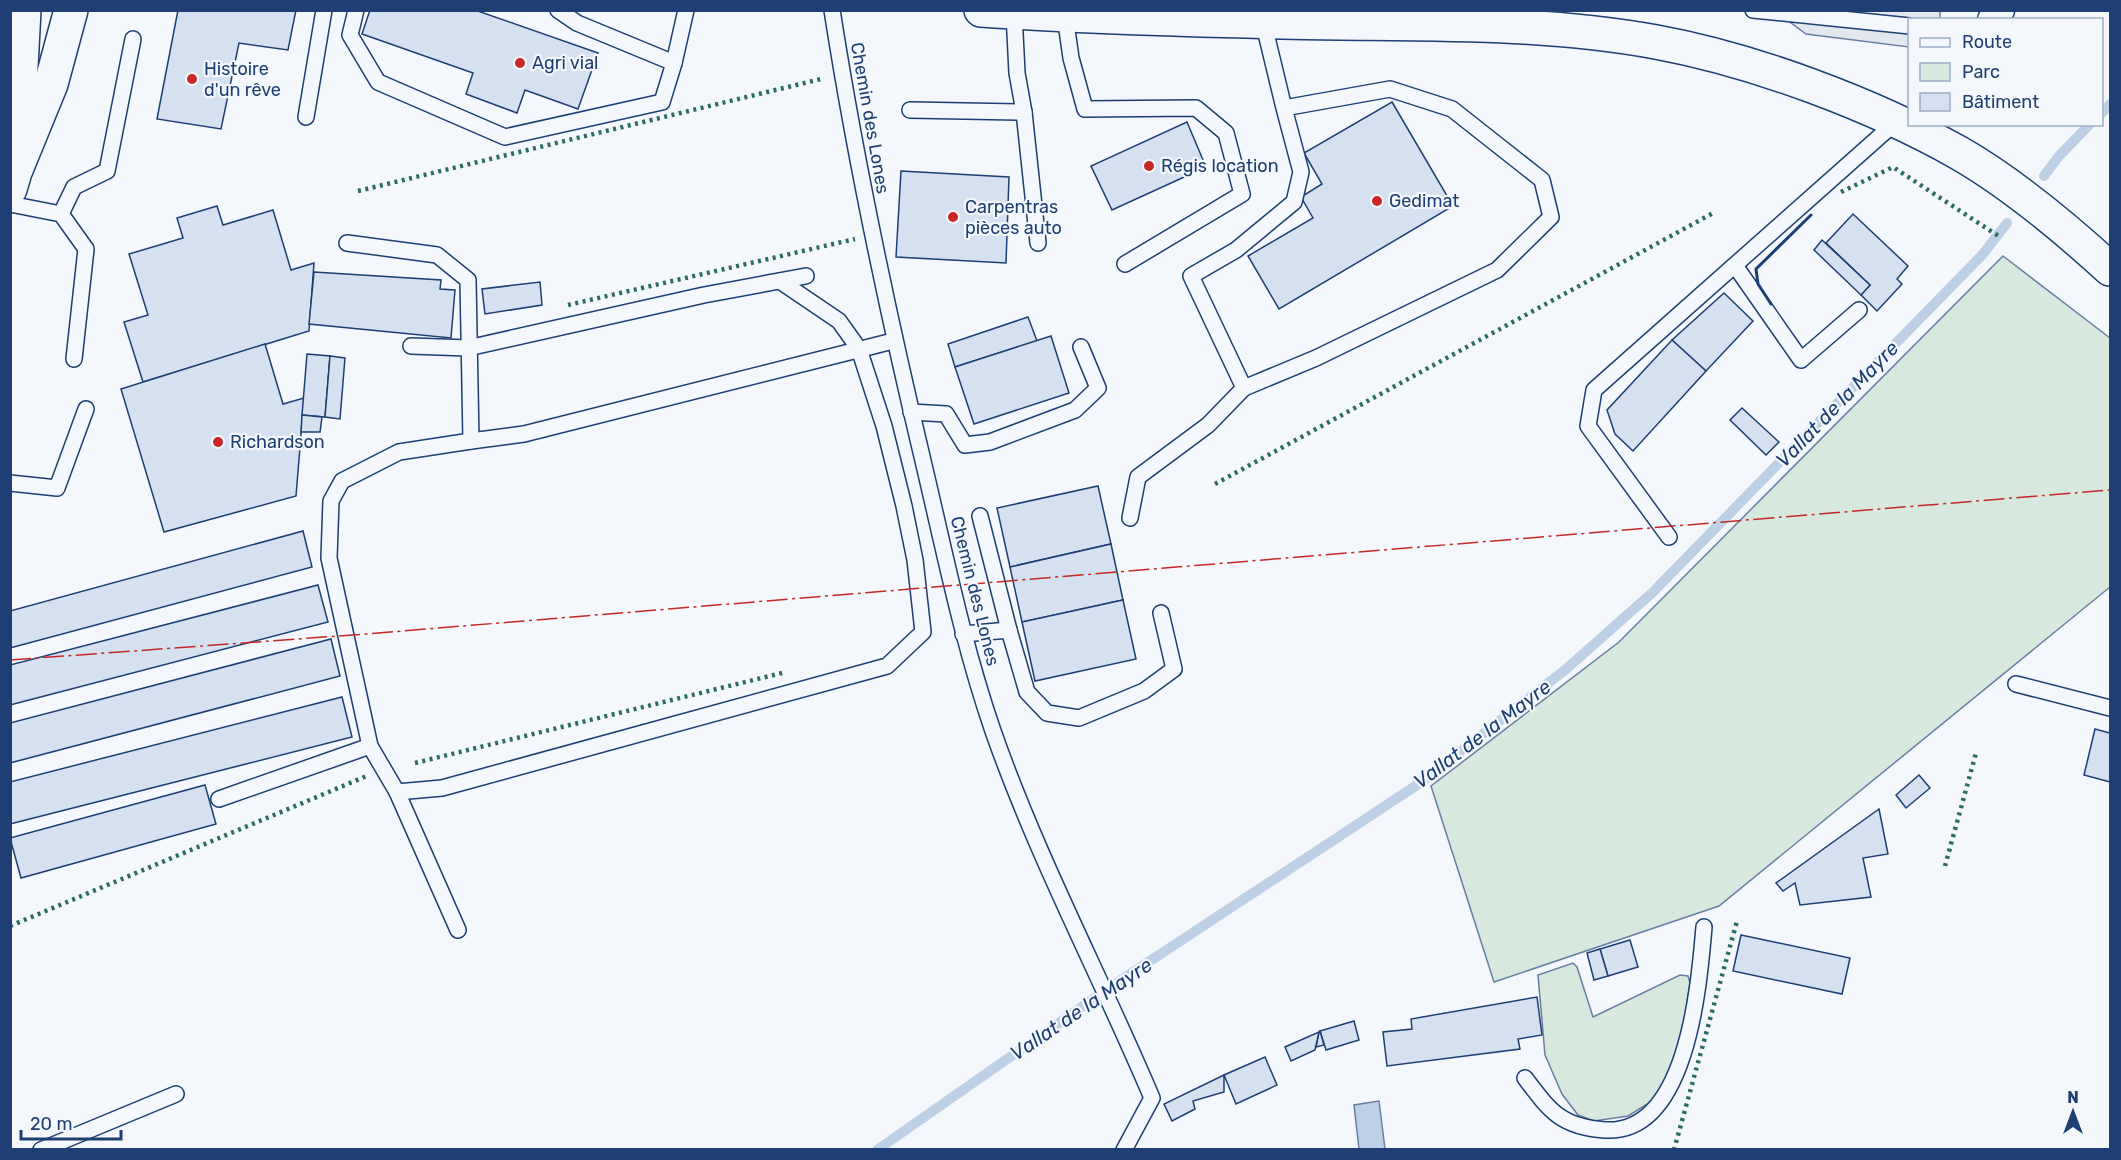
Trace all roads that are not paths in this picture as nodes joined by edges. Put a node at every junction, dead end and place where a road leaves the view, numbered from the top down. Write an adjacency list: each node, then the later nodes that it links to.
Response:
1 (24, 10): 21 (main road)
2 (71, 10): 21 (main road)
3 (324, 10): 19 (lane)
4 (356, 10): 15 (lane)
5 (558, 10): 15 (lane)
6 (686, 10): 15 (lane)
7 (832, 10): 32 (lane, Chemin des Lones)
8 (981, 10): 10 (main road)
9 (1753, 10): 13 (lane)
10 (1014, 13): 11 (main road); 18 (lane)
11 (1065, 16): 12 (main road); 26 (lane)
12 (1263, 21): 16 (lane); 20 (main road)
13 (1908, 26)
14 (132, 39): 23 (lane)
15 (674, 63)
16 (1284, 108): 38 (lane); 38 (lane)
17 (910, 110): 18 (lane)
18 (1024, 112): 25 (lane)
19 (306, 117)
20 (1906, 125): 27 (lane); 28 (main road)
21 (12, 177)
22 (10, 204): 23 (lane)
23 (62, 214): 37 (lane)
24 (347, 243): 35 (lane)
25 (1038, 243)
26 (1125, 264)
27 (1736, 267): 31 (lane); 45 (lane)
28 (2110, 270)
29 (806, 276): 30 (lane)
30 (780, 281): 35 (lane); 36 (lane)
31 (1859, 310)
32 (893, 341): 36 (lane); 40 (lane, Chemin des Lones)
33 (411, 346): 35 (lane)
34 (1081, 347): 40 (lane)
35 (468, 348): 41 (lane)
36 (859, 349): 41 (lane); 52 (lane)
37 (74, 359)
38 (1244, 388): 44 (lane)
39 (86, 409): 42 (lane)
40 (911, 411): 48 (lane, Chemin des Lones)
41 (471, 441): 51 (lane)
42 (10, 483)
43 (980, 516): 47 (lane)
44 (1130, 518)
45 (1669, 537)
46 (1161, 613): 47 (lane)
47 (1009, 630): 48 (lane)
48 (963, 633): 59 (lane, Chemin des Lones)
49 (2016, 684): 50 (lane)
50 (2110, 708)
51 (370, 746): 52 (lane); 53 (lane)
52 (398, 792): 55 (lane)
53 (219, 799)
54 (1704, 927): 56 (lane)
55 (458, 930)
56 (1525, 1078)
57 (176, 1094): 58 (lane)
58 (41, 1149)
59 (1124, 1149)

